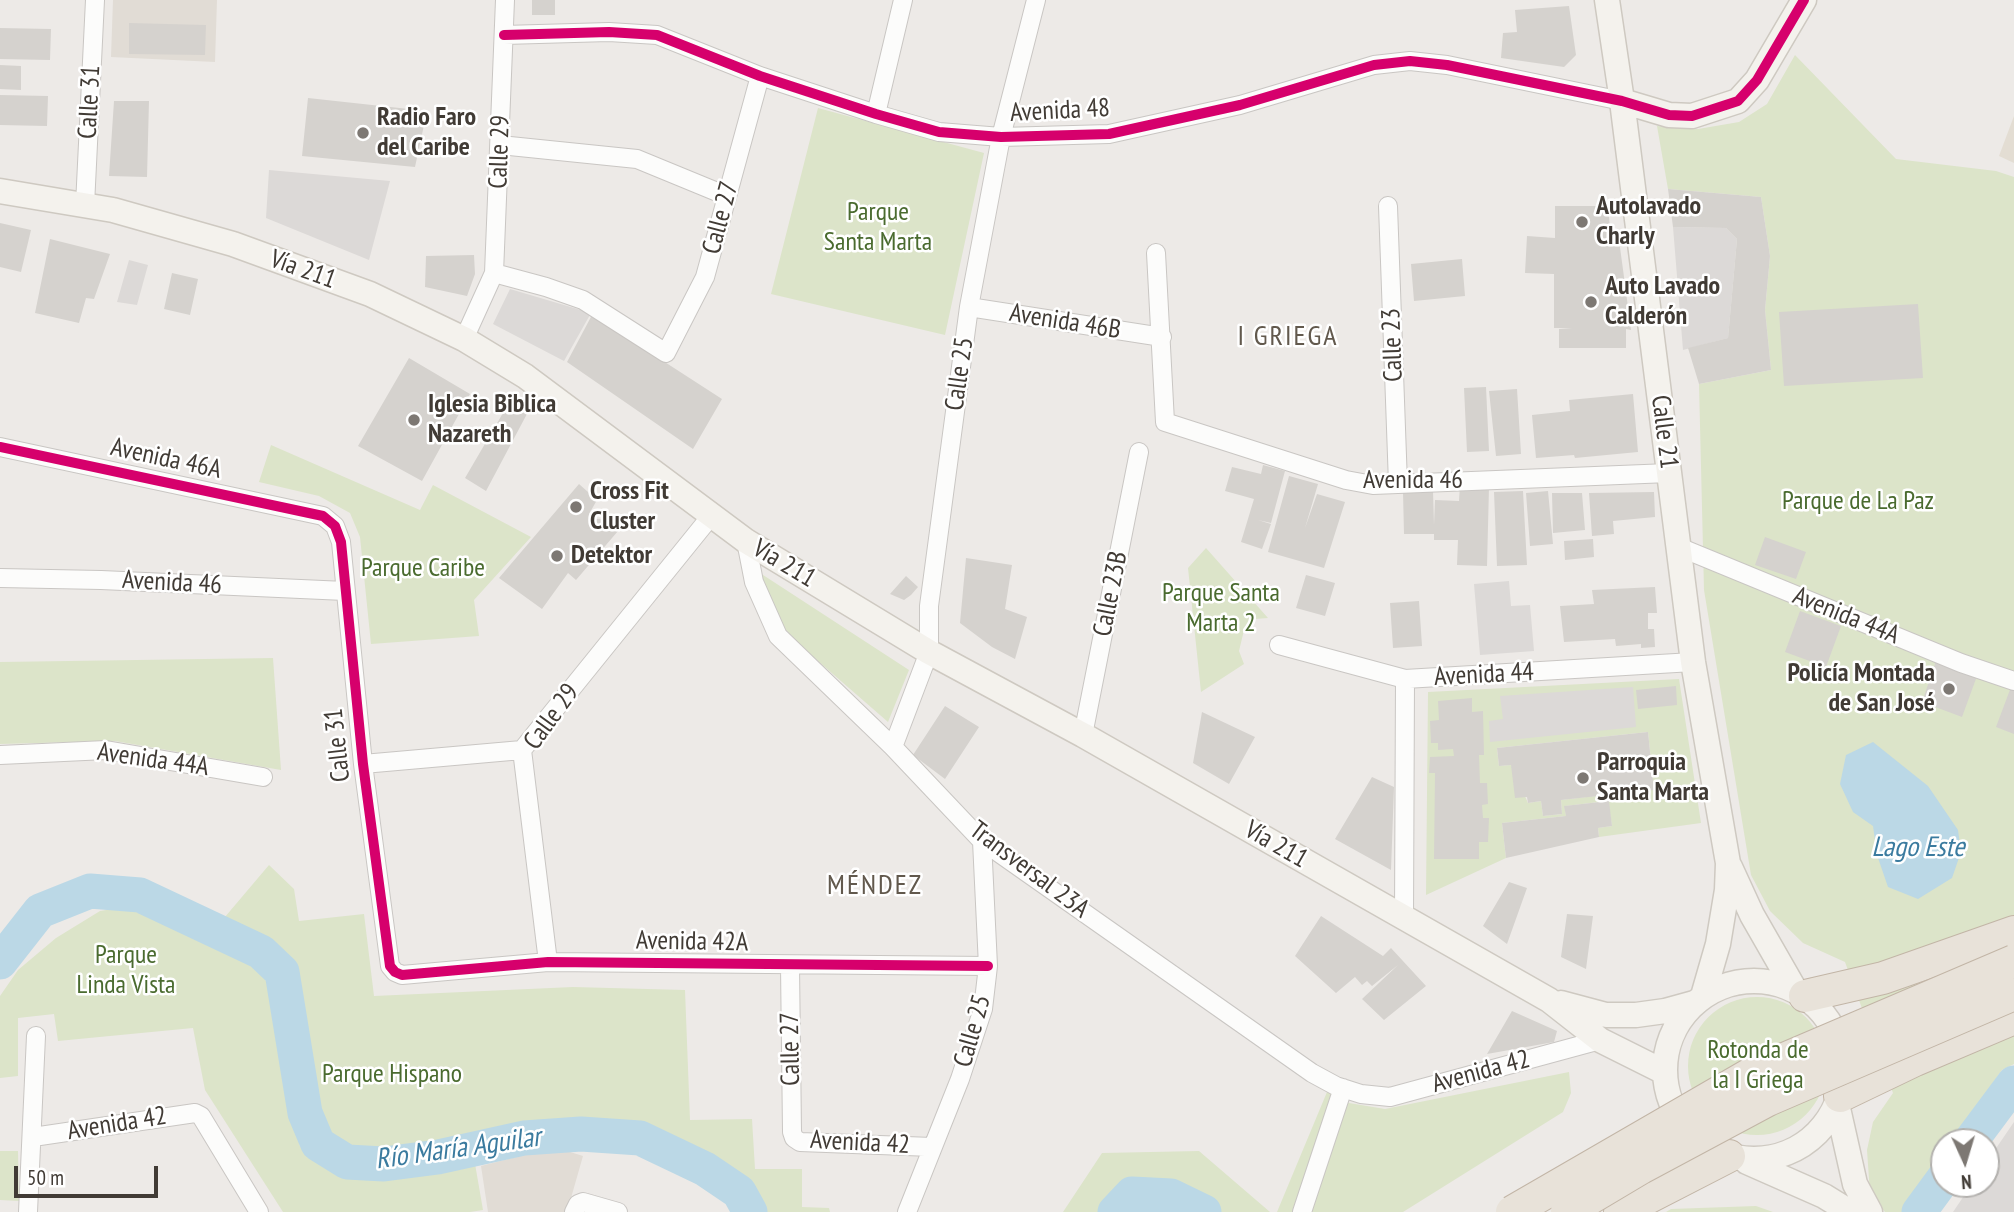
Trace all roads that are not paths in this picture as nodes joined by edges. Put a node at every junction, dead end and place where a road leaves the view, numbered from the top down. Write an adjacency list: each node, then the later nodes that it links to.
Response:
1 (95, 0): 15 (street, Calle 31)
2 (505, 0): 7 (street, Calle 29)
3 (903, 0): 10 (street)
4 (1036, 0): 11 (street, Calle 25)
5 (1606, 0): 9 (main road, Calle 21)
6 (1804, 0): 9 (main road)
7 (504, 35): 8 (street, Avenida 48); 12 (street, Calle 29)
8 (760, 76): 10 (street, Avenida 48); 14 (street, Calle 27)
9 (1622, 101): 11 (street, Avenida 48); 24 (main road, Calle 21)
10 (876, 114): 11 (street, Avenida 48)
11 (1001, 138): 19 (street, Calle 25)
12 (500, 145): 14 (street); 18 (street, Calle 29)
13 (0, 191): 15 (main road, Vía 211)
14 (727, 196): 18 (street, Calle 27)
15 (85, 205): 21 (main road, Vía 211)
16 (1388, 206): 25 (street, Calle 23)
17 (1156, 253): 20 (street)
18 (494, 273): 21 (street, Calle 29)
19 (969, 307): 20 (street, Avenida 46B); 33 (street, Calle 25)
20 (1162, 337): 25 (street, Avenida 46)
21 (464, 339): 27 (main road, Vía 211)
22 (0, 447): 26 (street, Avenida 46A)
23 (1139, 452): 37 (street, Calle 23B)
24 (1669, 473): 25 (street, Avenida 46); 29 (main road, Calle 21)
25 (1398, 484)
26 (323, 516): 31 (street, Calle 31)
27 (711, 516): 28 (main road, Vía 211); 39 (street, Calle 29)
28 (746, 541): 33 (main road, Vía 211); 38 (street, Transversal 23A)
29 (1678, 547): 34 (main road, Calle 21); 36 (street, Avenida 44A)
30 (0, 578): 31 (street, Avenida 46)
31 (345, 591): 41 (street, Calle 31)
32 (1279, 645): 35 (street, Avenida 44)
33 (929, 652): 37 (main road, Vía 211); 38 (street, Calle 25)
34 (1693, 662): 35 (street, Avenida 44); 44 (main road, Calle 21)
35 (1405, 679): 45 (street)
36 (2014, 681)
37 (1083, 735): 45 (main road, Vía 211)
38 (893, 747): 43 (street, Transversal 23A)
39 (522, 750): 41 (street); 47 (street, Calle 29)
40 (0, 755): 42 (street, Avenida 44A)
41 (363, 764): 50 (street, Calle 31)
42 (263, 777)
43 (982, 841): 49 (street, Calle 25); 59 (street, Transversal 23A)
44 (1728, 863): 51 (main road, Calle 21); 54 (main road, Calle 21)
45 (1404, 917): 53 (main road, Vía 211)
46 (2014, 942): 51 (highway); 52 (highway); 72 (highway, bridge)
47 (548, 962): 48 (street, Avenida 42A); 50 (street, Avenida 42A)
48 (790, 966): 49 (street, Avenida 42A); 62 (street, Calle 27)
49 (988, 966): 64 (street, Calle 25)
50 (395, 972)
51 (1800, 993): 54 (main road); 61 (main road)
52 (2014, 996): 73 (highway, bridge)
53 (1549, 1000): 54 (main road, Vía 211); 57 (main road, Vía 211)
54 (1698, 1000): 58 (main road)
55 (2014, 1018): 61 (highway)
56 (36, 1036): 63 (street)
57 (1600, 1040): 58 (main road, Vía 211); 60 (street, Avenida 42)
58 (1664, 1072): 65 (main road)
59 (1343, 1088): 60 (street, Transversal 23A); 71 (street)
60 (1361, 1094)
61 (1839, 1100): 65 (main road); 76 (main road)
62 (792, 1132): 64 (street, Avenida 42)
63 (33, 1137): 67 (street); 68 (street, Avenida 42)
64 (932, 1147): 70 (street, Calle 25)
65 (1731, 1157): 74 (highway); 75 (main road)
66 (575, 1211): 69 (street)
67 (28, 1212)
68 (259, 1212)
69 (618, 1212)
70 (907, 1212)
71 (1302, 1212)
72 (1512, 1212)
73 (1567, 1212)
74 (1620, 1212)
75 (1850, 1212)
76 (1870, 1212)

